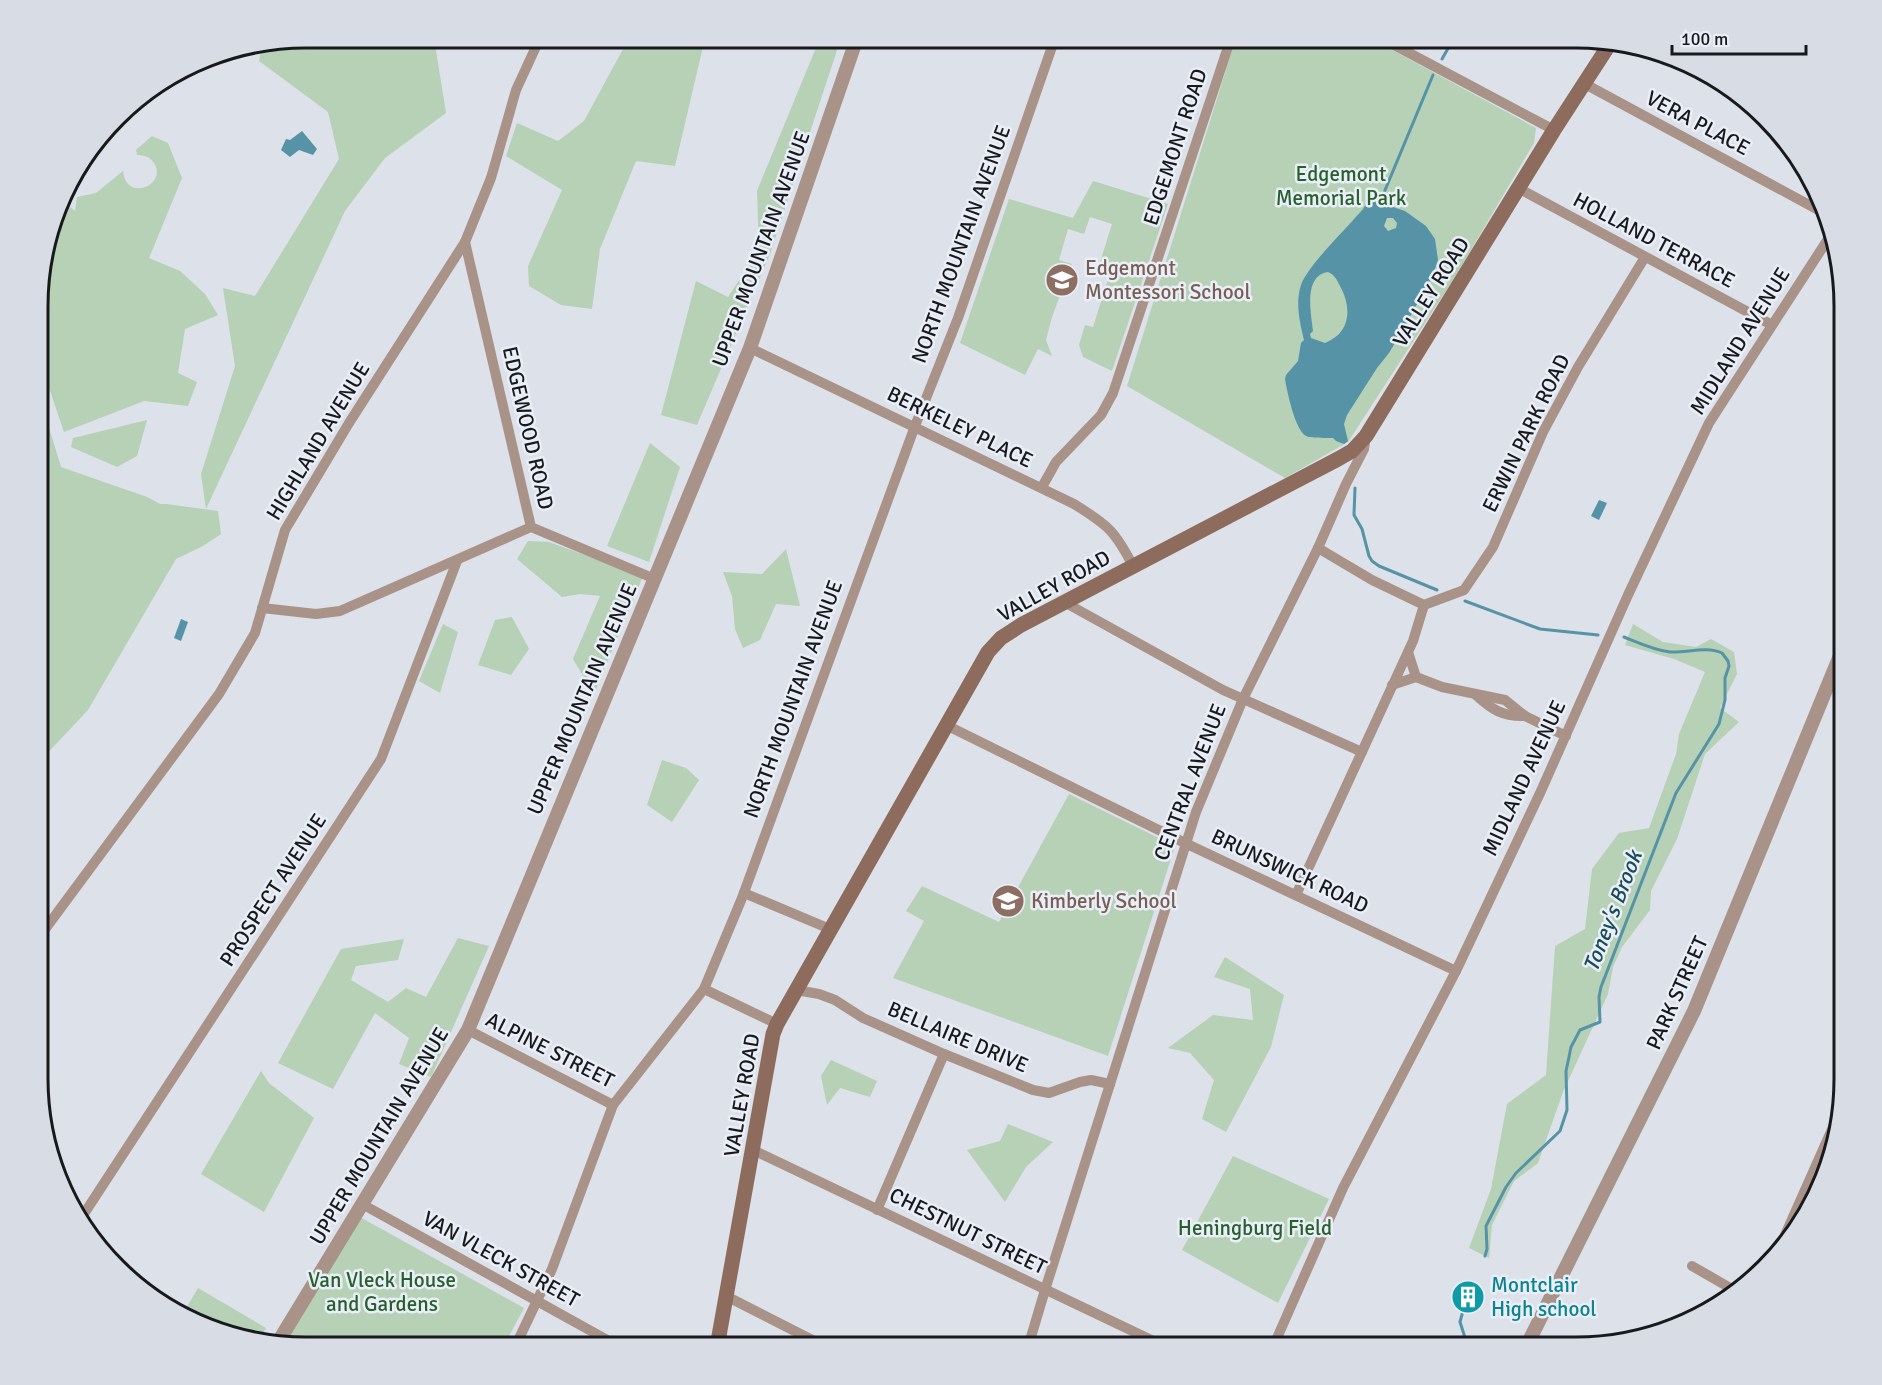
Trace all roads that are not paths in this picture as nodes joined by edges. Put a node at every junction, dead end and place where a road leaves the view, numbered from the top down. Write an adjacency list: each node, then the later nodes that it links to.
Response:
1 (535, 48): 11 (street, HIGHLAND AVENUE)
2 (854, 48): 15 (street, UPPER MOUNTAIN AVENUE)
3 (1052, 48): 16 (street, NORTH MOUNTAIN AVENUE)
4 (1228, 48): 20 (street, EDGEMONT ROAD)
5 (1401, 48): 8 (street)
6 (1606, 50): 7 (main road, VALLEY ROAD)
7 (1585, 84): 8 (main road, VALLEY ROAD); 10 (street, VERA PLACE)
8 (1554, 130): 9 (main road, VALLEY ROAD)
9 (1518, 189): 13 (street, HOLLAND TERRACE); 17 (main road, VALLEY ROAD)
10 (1814, 208)
11 (465, 242): 21 (street, EDGEWOOD ROAD); 28 (street, HIGHLAND AVENUE)
12 (1826, 242): 14 (street, MIDLAND AVENUE)
13 (1646, 257): 14 (street, HOLLAND TERRACE); 27 (street, ERWIN PARK ROAD)
14 (1772, 325): 35 (street, MIDLAND AVENUE)
15 (750, 348): 16 (street, BERKELEY PLACE); 25 (street, UPPER MOUNTAIN AVENUE)
16 (915, 426): 20 (street, BERKELEY PLACE); 38 (street, NORTH MOUNTAIN AVENUE)
17 (1366, 436): 18 (main road, VALLEY ROAD); 19 (street, CENTRAL AVENUE)
18 (1338, 459): 19 (street); 24 (main road, VALLEY ROAD)
19 (1346, 484): 22 (street, CENTRAL AVENUE)
20 (1042, 487): 24 (street, BERKELEY PLACE)
21 (531, 527): 23 (street); 25 (street, EDGEWOOD ROAD)
22 (1318, 548): 27 (street); 33 (street, CENTRAL AVENUE)
23 (457, 561): 28 (street); 54 (street, PROSPECT AVENUE)
24 (1133, 566): 26 (main road, VALLEY ROAD)
25 (655, 579): 46 (street, UPPER MOUNTAIN AVENUE)
26 (1064, 603): 33 (street); 34 (main road, VALLEY ROAD)
27 (1424, 605): 29 (street)
28 (262, 608): 40 (street, HIGHLAND AVENUE)
29 (1407, 652): 31 (street); 32 (street)
30 (1834, 670): 69 (street, PARK STREET)
31 (1416, 677): 32 (street); 35 (street)
32 (1392, 685): 36 (street)
33 (1243, 699): 36 (street); 37 (street, CENTRAL AVENUE)
34 (946, 725): 37 (street, BRUNSWICK ROAD); 41 (main road, VALLEY ROAD)
35 (1566, 736): 42 (street, MIDLAND AVENUE)
36 (1362, 752): 39 (street)
37 (1185, 843): 39 (street, BRUNSWICK ROAD); 48 (street, CENTRAL AVENUE)
38 (744, 893): 41 (street); 43 (street, NORTH MOUNTAIN AVENUE)
39 (1296, 896): 42 (street, BRUNSWICK ROAD)
40 (48, 925)
41 (830, 929): 44 (main road, VALLEY ROAD)
42 (1456, 971): 68 (street, MIDLAND AVENUE)
43 (704, 989): 45 (street); 49 (street, NORTH MOUNTAIN AVENUE)
44 (796, 990): 45 (main road, VALLEY ROAD); 47 (street, BELLAIRE DRIVE)
45 (777, 1024): 51 (main road, VALLEY ROAD)
46 (468, 1030): 49 (street, ALPINE STREET); 52 (street, UPPER MOUNTAIN AVENUE)
47 (944, 1054): 48 (street, BELLAIRE DRIVE); 53 (street)
48 (1110, 1084): 58 (street, CENTRAL AVENUE)
49 (613, 1105): 60 (street, NORTH MOUNTAIN AVENUE)
50 (1826, 1143): 55 (street)
51 (753, 1150): 53 (street, CHESTNUT STREET); 59 (main road, VALLEY ROAD)
52 (362, 1204): 60 (street, VAN VLECK STREET); 61 (street, UPPER MOUNTAIN AVENUE)
53 (878, 1210): 58 (street, CHESTNUT STREET)
54 (85, 1212)
55 (1788, 1226)
56 (1692, 1266): 57 (street)
57 (1729, 1287)
58 (1045, 1290): 66 (street, CENTRAL AVENUE); 67 (street, CHESTNUT STREET)
59 (726, 1296): 64 (main road, VALLEY ROAD); 65 (street)
60 (537, 1301): 62 (street, NORTH MOUNTAIN AVENUE); 63 (street, VAN VLECK STREET)
61 (282, 1336)
62 (520, 1337)
63 (603, 1337)
64 (719, 1337)
65 (806, 1337)
66 (1031, 1337)
67 (1145, 1337)
68 (1278, 1337)
69 (1531, 1337)

